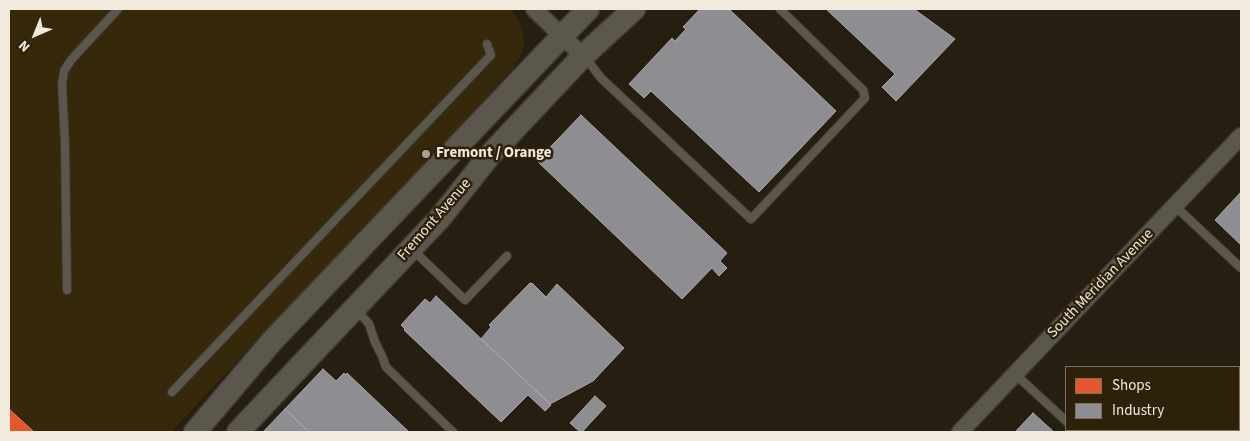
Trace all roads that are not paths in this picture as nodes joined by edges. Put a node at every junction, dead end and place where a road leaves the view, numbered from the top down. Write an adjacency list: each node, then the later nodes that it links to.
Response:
1 (118, 9): 14 (lane)
2 (534, 9): 6 (street)
3 (588, 9): 6 (main road)
4 (634, 9): 8 (main road, Fremont Avenue)
5 (780, 9): 8 (lane)
6 (562, 36): 8 (street); 19 (main road)
7 (487, 44): 17 (lane)
8 (583, 56): 11 (main road, Fremont Avenue)
9 (1241, 136): 10 (street, South Meridian Avenue)
10 (1175, 206): 13 (lane); 16 (street, South Meridian Avenue)
11 (412, 249): 12 (lane); 15 (main road, Fremont Avenue)
12 (507, 256)
13 (1241, 268)
14 (67, 290)
15 (355, 308): 20 (main road, Fremont Avenue); 21 (lane)
16 (1015, 374): 18 (lane); 22 (street, South Meridian Avenue)
17 (172, 392)
18 (1065, 420)
19 (195, 432)
20 (238, 432)
21 (453, 432)
22 (960, 432)

